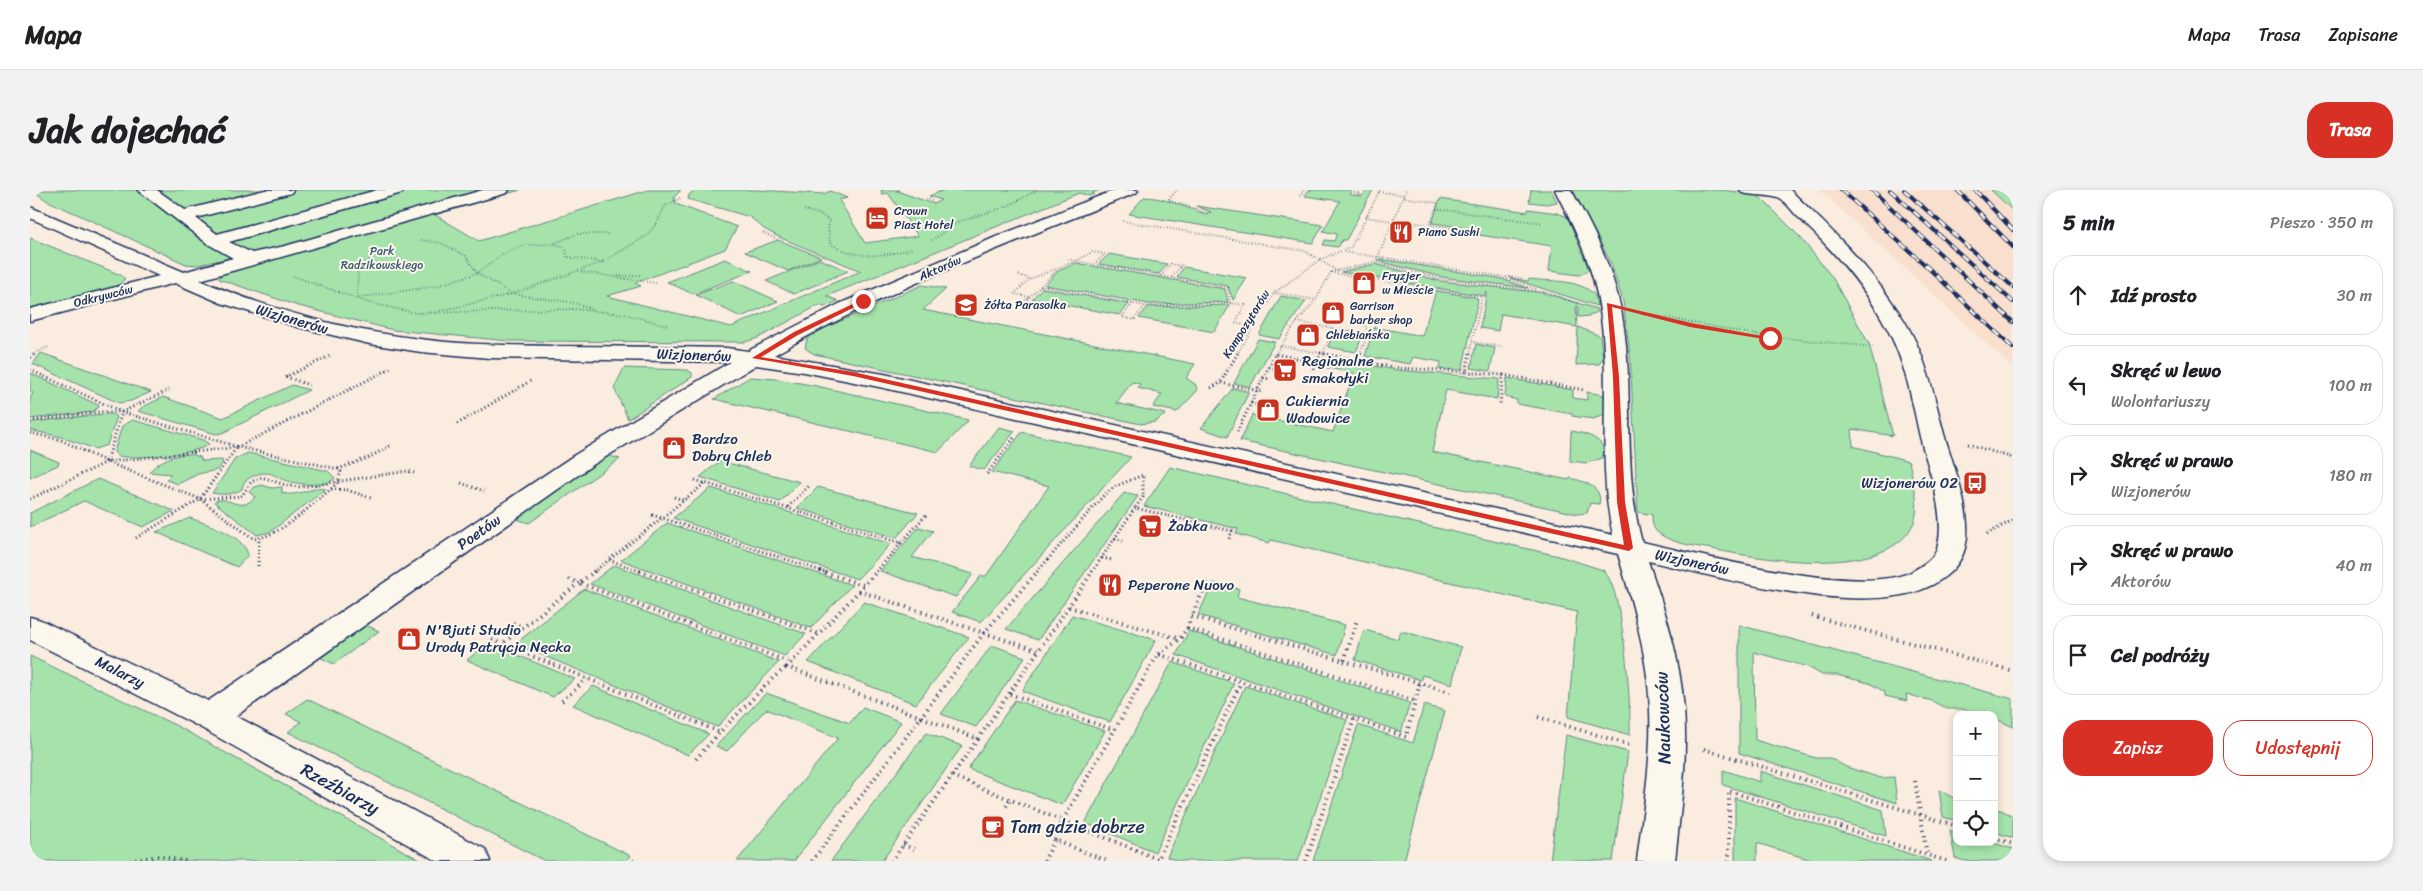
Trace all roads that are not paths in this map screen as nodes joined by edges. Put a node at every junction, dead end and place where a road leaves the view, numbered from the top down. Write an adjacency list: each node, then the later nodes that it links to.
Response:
1 (285, 190): 10 (street)
2 (501, 190): 12 (street, Odkrywców)
3 (1130, 190): 15 (street, Aktorów)
4 (1563, 190): 16 (street, Naukowców)
5 (1748, 190): 7 (street)
6 (387, 191): 11 (street)
7 (1782, 192): 16 (street, Wizjonerów)
8 (158, 193): 10 (street)
9 (30, 212): 13 (street, Wizjonerów)
10 (183, 216): 11 (street)
11 (214, 240): 12 (street)
12 (250, 259): 13 (street, Odkrywców)
13 (179, 278): 14 (street, Odkrywców); 15 (street, Wizjonerów)
14 (30, 315)
15 (755, 358): 16 (street, Wizjonerów); 18 (street, Poetów)
16 (1629, 548): 20 (street, Naukowców)
17 (30, 627): 18 (street, Malarzy)
18 (210, 717): 19 (street, Rzeźbiarzy)
19 (471, 861)
20 (1656, 861)

